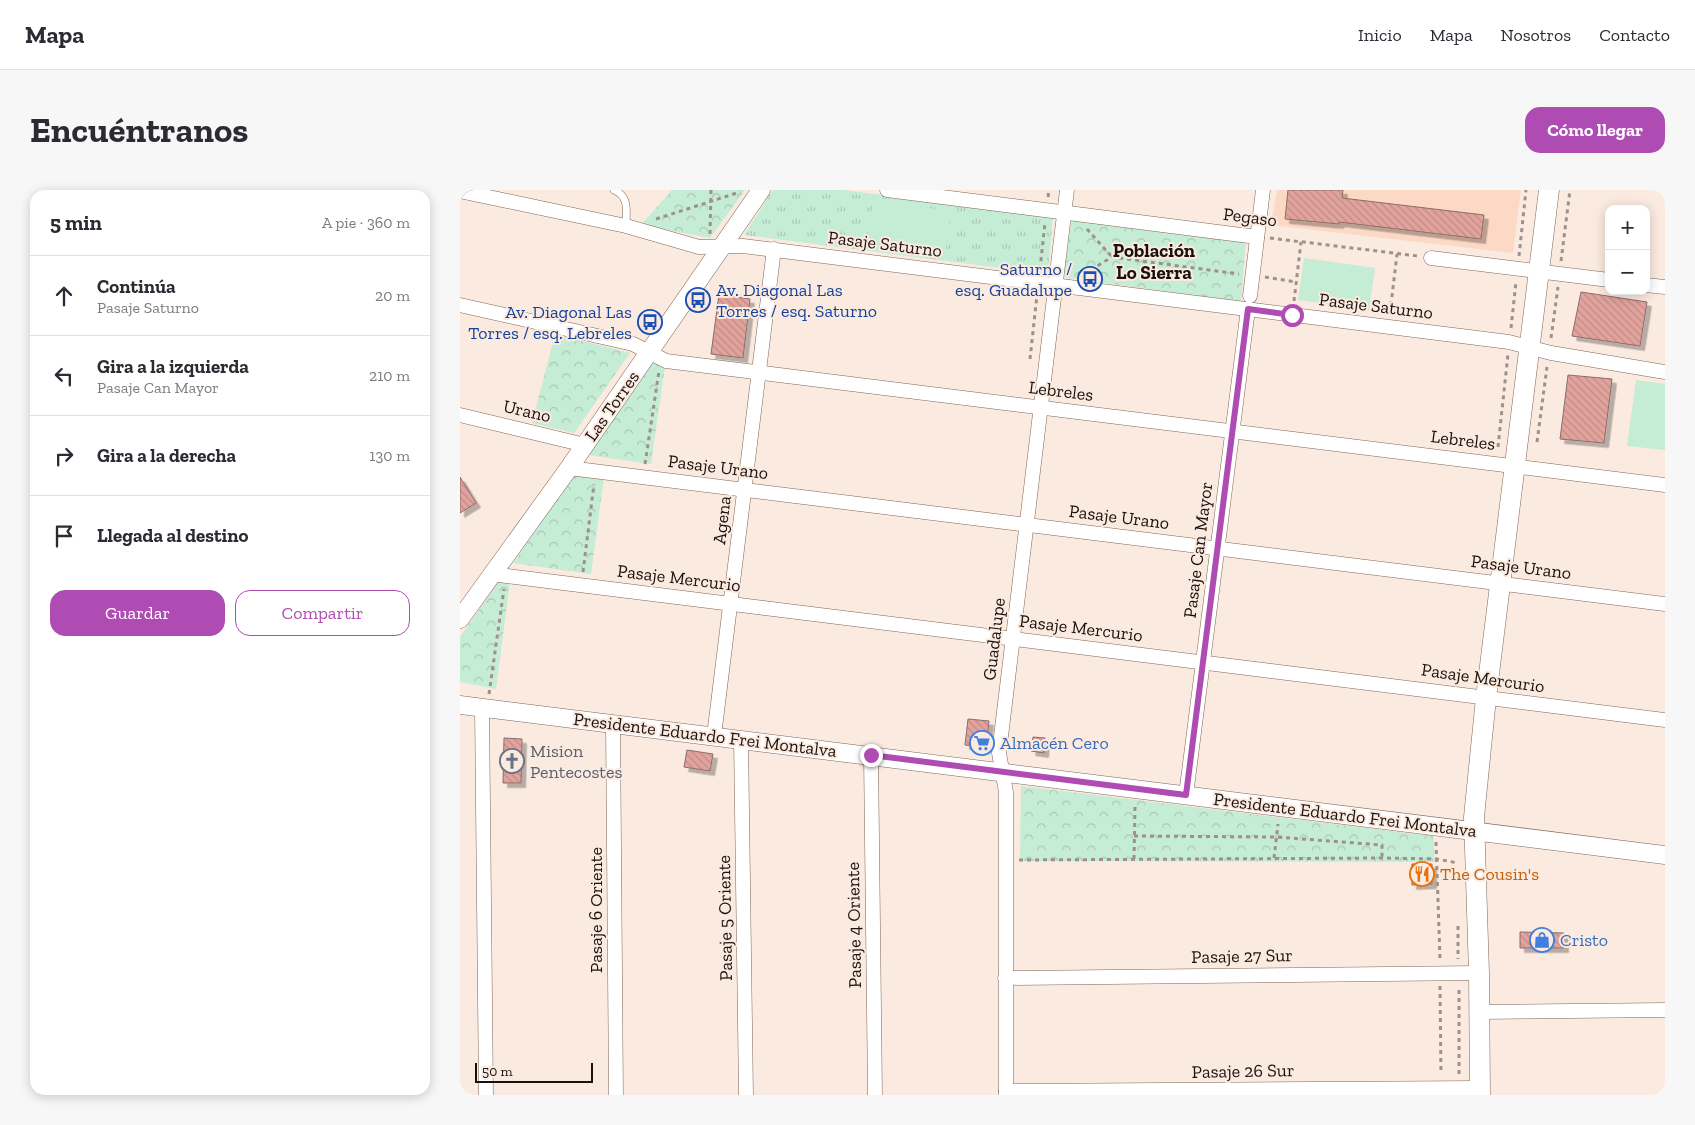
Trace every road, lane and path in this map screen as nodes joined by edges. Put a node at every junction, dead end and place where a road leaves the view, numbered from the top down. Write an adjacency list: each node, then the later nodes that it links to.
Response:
1 (614, 190): 12 (lane)
2 (711, 190): 10 (path)
3 (749, 190): 10 (path)
4 (762, 190): 15 (street, Las Torres)
5 (888, 190): 11 (street, Pegaso)
6 (1067, 190): 11 (street, Guadalupe)
7 (1263, 190): 13 (street, Pasaje Can Mayor)
8 (1549, 190): 20 (main road)
9 (460, 191): 12 (street, Pasaje Saturno)
10 (710, 202): 12 (path); 15 (path)
11 (1070, 213): 13 (street, Pegaso); 18 (path); 24 (street, Guadalupe)
12 (629, 227): 15 (street, Pasaje Saturno)
13 (1257, 236): 14 (path, Pegaso); 21 (street, Pasaje Can Mayor)
14 (1301, 242): 17 (path, Pegaso); 23 (path)
15 (717, 247): 16 (street, Pasaje Saturno); 32 (street, Las Torres)
16 (774, 249): 24 (street, Pasaje Saturno); 33 (street, Agena)
17 (1397, 254): 19 (path, Pegaso); 30 (path)
18 (1112, 257): 21 (path); 24 (path)
19 (1431, 258): 20 (street)
20 (1539, 272): 22 (street); 31 (main road)
21 (1252, 276): 23 (path); 27 (street, Pasaje Can Mayor)
22 (1605, 280)
23 (1296, 282): 29 (path)
24 (1061, 285): 27 (street, Pasaje Saturno); 35 (street, Guadalupe)
25 (1650, 285): 26 (street)
26 (1665, 287)
27 (1249, 302): 29 (street, Pasaje Saturno); 37 (street, Pasaje Can Mayor)
28 (460, 305): 32 (street, Lebreles)
29 (1292, 315): 30 (street, Pasaje Saturno)
30 (1388, 327): 31 (street, Pasaje Saturno)
31 (1529, 348): 34 (street, Pasaje Saturno); 39 (main road)
32 (655, 356): 33 (street, Lebreles); 38 (street, Las Torres); 42 (path)
33 (759, 372): 35 (street, Lebreles); 44 (street, Agena)
34 (1665, 372)
35 (1040, 407): 37 (street, Lebreles); 45 (street, Guadalupe)
36 (460, 415): 38 (street, Urano)
37 (1232, 431): 39 (street, Lebreles); 46 (street, Pasaje Can Mayor)
38 (585, 445): 40 (street, Las Torres)
39 (1515, 466): 43 (street, Lebreles); 48 (main road)
40 (569, 468): 41 (street, Pasaje Urano); 47 (street, Las Torres)
41 (596, 471): 42 (street, Pasaje Urano); 49 (path)
42 (643, 477): 44 (street, Pasaje Urano)
43 (1665, 485)
44 (745, 490): 45 (street, Pasaje Urano); 50 (street, Agena)
45 (1026, 525): 46 (street, Pasaje Urano); 53 (street, Guadalupe)
46 (1217, 548): 48 (street, Pasaje Urano); 54 (street, Pasaje Can Mayor)
47 (499, 575): 49 (street, Pasaje Mercurio); 52 (street, Las Torres); 57 (path)
48 (1500, 584): 51 (street, Pasaje Urano); 55 (main road)
49 (581, 585): 50 (street, Pasaje Mercurio)
50 (731, 604): 53 (street, Pasaje Mercurio); 60 (street, Agena)
51 (1665, 604)
52 (460, 619)
53 (1012, 639): 54 (street, Pasaje Mercurio); 63 (street, Guadalupe)
54 (1202, 662): 55 (street, Pasaje Mercurio); 64 (street, Pasaje Can Mayor)
55 (1486, 698): 58 (street, Pasaje Mercurio); 71 (main road)
56 (460, 705): 57 (street, Presidente Eduardo Frei Montalva)
57 (484, 708): 59 (street, Presidente Eduardo Frei Montalva); 91 (street)
58 (1665, 720)
59 (613, 724): 60 (street, Presidente Eduardo Frei Montalva); 92 (street, Pasaje 6 Oriente)
60 (714, 736): 61 (street, Presidente Eduardo Frei Montalva)
61 (742, 740): 62 (street, Presidente Eduardo Frei Montalva); 93 (street, Pasaje 5 Oriente)
62 (871, 755): 63 (street, Presidente Eduardo Frei Montalva); 94 (street, Pasaje 4 Oriente)
63 (1002, 771): 64 (street, Presidente Eduardo Frei Montalva); 83 (street, Guadalupe)
64 (1186, 795): 71 (street, Presidente Eduardo Frei Montalva)
65 (1125, 805): 66 (path)
66 (1135, 806): 67 (path); 72 (path)
67 (1144, 807)
68 (1268, 823): 69 (path)
69 (1278, 824): 70 (path); 73 (path)
70 (1287, 825)
71 (1474, 831): 79 (street, Presidente Eduardo Frei Montalva); 85 (main road)
72 (1134, 836): 73 (path); 82 (path)
73 (1276, 837): 77 (path); 80 (path)
74 (1382, 837): 77 (path)
75 (1427, 842): 76 (path)
76 (1436, 842)
77 (1382, 844): 81 (path)
78 (1017, 850): 83 (path)
79 (1665, 855)
80 (1274, 858): 81 (path); 82 (path)
81 (1382, 858): 84 (path)
82 (1134, 859): 83 (path)
83 (1011, 860): 86 (street, Guadalupe)
84 (1458, 863)
85 (1480, 972): 86 (street, Pasaje 27 Sur); 88 (main road)
86 (1005, 978): 90 (street, Guadalupe)
87 (1665, 1010): 88 (street)
88 (1480, 1012): 89 (main road)
89 (1480, 1091): 90 (street, Pasaje 26 Sur)
90 (1006, 1093)
91 (486, 1095)
92 (616, 1095)
93 (746, 1095)
94 (875, 1095)

